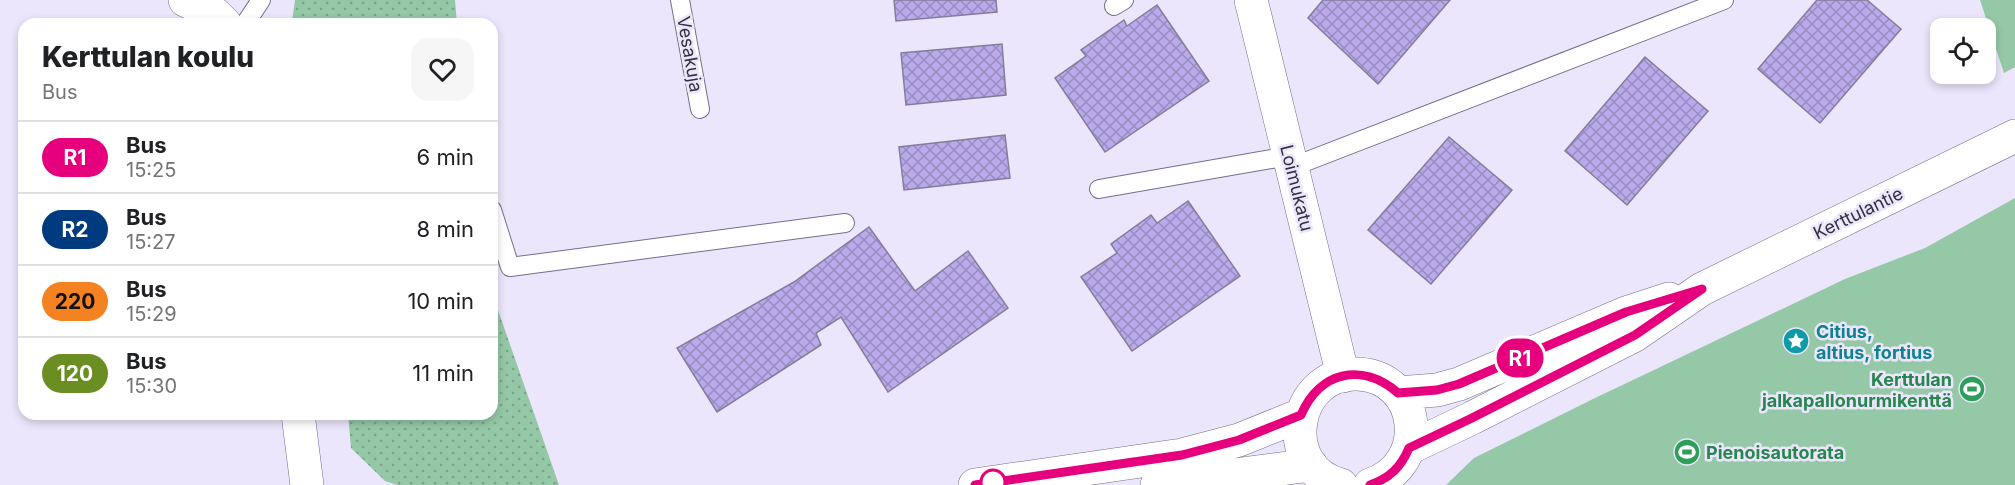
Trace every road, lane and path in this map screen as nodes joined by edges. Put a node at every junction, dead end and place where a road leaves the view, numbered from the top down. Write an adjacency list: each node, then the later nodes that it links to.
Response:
1 (185, 0): 6 (street)
2 (261, 0): 7 (lane)
3 (680, 0): 8 (lane, Vesakuja)
4 (1251, 0): 10 (street, Loimukatu)
5 (1724, 0): 10 (lane)
6 (219, 18)
7 (249, 18)
8 (700, 109)
9 (2015, 136): 14 (street, Kerttulantie)
10 (1290, 161): 11 (lane); 15 (street, Loimukatu)
11 (1099, 189)
12 (844, 223): 13 (lane)
13 (498, 229)
14 (1702, 289): 16 (street, Kerttulantie); 19 (street, Kerttulantie)
15 (1343, 376): 16 (street); 17 (street)
16 (1398, 393): 19 (street)
17 (1301, 415): 20 (street); 22 (street)
18 (299, 420): 21 (street)
19 (1409, 448): 24 (street)
20 (1311, 465): 23 (street); 24 (street)
21 (307, 485)
22 (975, 485)
23 (1157, 485)
24 (1364, 485)

